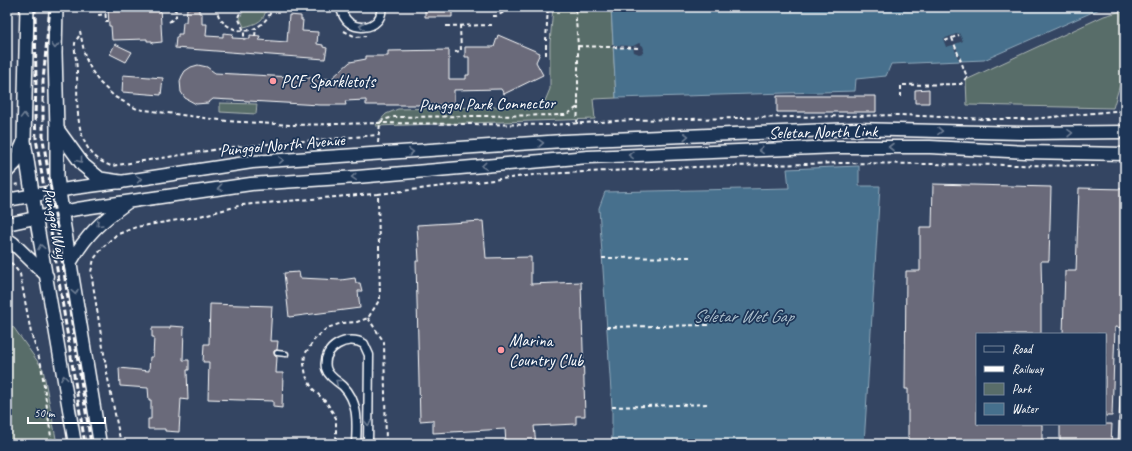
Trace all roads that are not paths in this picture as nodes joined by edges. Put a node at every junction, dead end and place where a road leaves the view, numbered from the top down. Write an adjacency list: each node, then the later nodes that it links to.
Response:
1 (27, 7): 8 (main road, Punggol Way, one-way to 1)
2 (56, 7): 5 (main road, Punggol Way, one-way to 5)
3 (341, 7): 4 (street, one-way to 3)
4 (382, 7)
5 (57, 129): 12 (main road, one-way to 12); 13 (main road, Punggol Way)
6 (1125, 132): 7 (main road, Seletar North Link, one-way to 6)
7 (563, 141): 12 (main road, Punggol North Avenue, one-way to 7)
8 (24, 142): 11 (main road); 14 (main road, Punggol Way)
9 (1125, 154): 10 (main road, Seletar North Link, one-way to 10)
10 (522, 163): 16 (main road, Punggol North Avenue, one-way to 16)
11 (7, 171)
12 (120, 182): 13 (main road, Punggol North Avenue)
13 (59, 191): 14 (main road, Punggol North Avenue); 17 (main road, Punggol Way)
14 (32, 196): 15 (main road, Punggol North Avenue); 18 (main road, Punggol Way)
15 (7, 200)
16 (130, 200): 17 (main road, Punggol North Avenue); 21 (main road, one-way to 21)
17 (62, 212): 18 (main road, Punggol North Avenue); 21 (main road, Punggol Way)
18 (36, 218): 19 (main road, Punggol North Avenue); 22 (main road, Punggol Way, one-way to 18)
19 (7, 224)
20 (7, 239): 22 (main road)
21 (70, 263): 27 (main road, Punggol Way, one-way to 27)
22 (47, 276): 26 (main road, Punggol Way, one-way to 22)
23 (1125, 349): 30 (lane)
24 (277, 353): 25 (lane)
25 (286, 354)
26 (75, 444)
27 (100, 444)
28 (356, 444): 29 (street, one-way to 29)
29 (368, 444)
30 (1121, 444)

